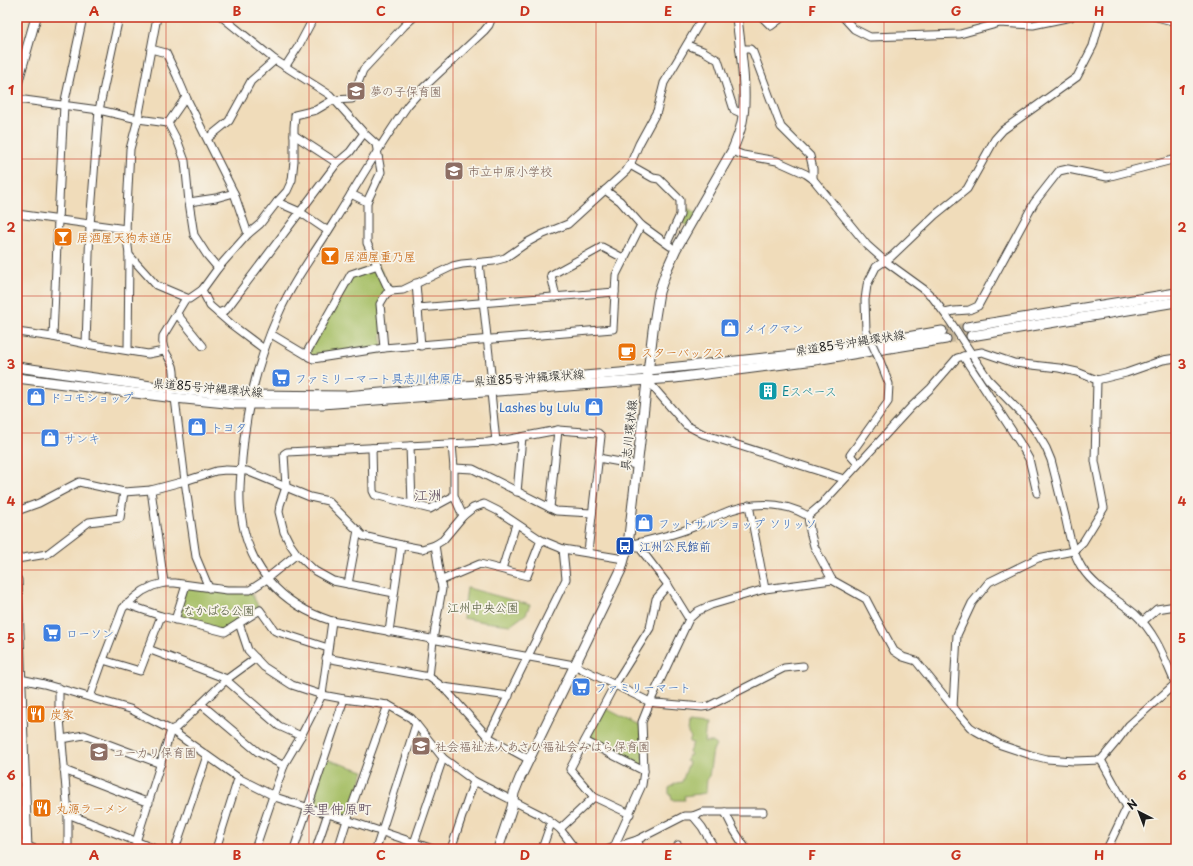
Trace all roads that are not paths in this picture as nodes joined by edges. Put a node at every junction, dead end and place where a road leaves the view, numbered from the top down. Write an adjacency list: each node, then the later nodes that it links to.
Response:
1 (36, 17): 23 (main road)
2 (83, 17): 27 (street)
3 (119, 17): 28 (street)
4 (157, 17): 19 (street)
5 (222, 17): 21 (street)
6 (314, 17): 22 (street)
7 (414, 17): 26 (street)
8 (492, 17): 36 (street)
9 (703, 17): 18 (street)
10 (736, 17): 20 (main road, 具志川環状線)
11 (762, 17): 12 (street)
12 (783, 17)
13 (843, 17): 14 (street)
14 (1071, 17)
15 (1101, 17): 59 (street)
16 (1157, 17): 17 (street)
17 (1176, 22)
18 (687, 45): 29 (street); 39 (street)
19 (151, 49): 24 (street); 30 (street)
20 (740, 49): 29 (main road, 具志川環状線); 40 (street)
21 (275, 60): 22 (street); 34 (street)
22 (285, 67): 26 (street)
23 (17, 84)
24 (186, 97): 31 (street); 34 (street)
25 (17, 99): 27 (street)
26 (333, 100): 32 (street); 33 (street)
27 (64, 105): 28 (street); 49 (street)
28 (99, 110): 30 (street); 50 (street)
29 (743, 114): 35 (main road, 具志川環状線)
30 (138, 119): 31 (street); 52 (street)
31 (168, 124): 44 (street)
32 (364, 133): 36 (street); 38 (street)
33 (294, 135): 38 (street); 45 (street)
34 (208, 138): 42 (street)
35 (732, 151): 40 (street); 56 (main road, 具志川環状線)
36 (377, 153): 43 (street); 46 (street)
37 (1176, 159): 75 (street)
38 (337, 163): 47 (street)
39 (630, 165): 41 (street); 55 (street)
40 (813, 179): 59 (street)
41 (605, 190): 51 (street); 60 (street)
42 (234, 193): 44 (street); 54 (street)
43 (351, 194): 46 (street); 53 (street)
44 (189, 202): 62 (street)
45 (277, 202): 47 (street); 54 (street)
46 (367, 202): 61 (street)
47 (300, 212): 53 (street); 73 (street)
48 (17, 214): 49 (street)
49 (58, 220): 50 (street); 78 (street)
50 (90, 225): 52 (street); 80 (street)
51 (641, 225): 55 (street); 58 (street)
52 (126, 229): 57 (street)
53 (328, 231): 77 (street)
54 (248, 234): 62 (street)
55 (667, 243): 56 (street)
56 (676, 249): 92 (main road, 具志川環状線)
57 (128, 255): 69 (street); 85 (street)
58 (625, 259): 66 (street); 68 (street)
59 (885, 261): 75 (street); 107 (street, bridge)
60 (479, 263): 63 (street); 71 (street)
61 (378, 265): 65 (street); 89 (street)
62 (218, 268): 64 (street)
63 (416, 283): 65 (street); 72 (street)
64 (202, 290): 69 (street); 73 (street)
65 (391, 291): 84 (street)
66 (615, 292): 68 (street); 79 (street)
67 (1176, 293): 70 (main road)
68 (556, 297): 71 (street)
69 (186, 298): 74 (street)
70 (1176, 302)
71 (483, 303): 72 (street); 79 (street)
72 (418, 308): 82 (street)
73 (218, 313): 83 (street)
74 (177, 314): 81 (street); 86 (street)
75 (945, 314): 87 (street)
76 (17, 332): 78 (street)
77 (271, 334): 83 (street); 89 (street)
78 (53, 337): 80 (street)
79 (487, 340): 82 (street); 96 (street)
80 (86, 344): 85 (street)
81 (202, 346)
82 (421, 346): 84 (street)
83 (264, 348): 98 (street)
84 (384, 348): 89 (street)
85 (128, 350): 86 (street)
86 (164, 351): 97 (street)
87 (971, 354): 88 (street); 95 (street); 133 (street)
88 (963, 356): 107 (street); 117 (street)
89 (309, 357)
90 (1176, 358): 95 (street)
91 (17, 368): 97 (main road, 県道85号沖縄環状線)
92 (648, 370): 94 (main road, 具志川環状線); 94 (main road, 県道85号沖縄環状線); 96 (main road, 県道85号沖縄環状線)
93 (17, 378): 97 (main road, 県道85号沖縄環状線)
94 (647, 380): 96 (main road, 県道85号沖縄環状線); 108 (main road, 具志川環状線); 111 (street)
95 (1096, 380): 133 (street)
96 (492, 388): 98 (main road, 県道85号沖縄環状線); 99 (main road, 県道85号沖縄環状線); 102 (street)
97 (175, 393): 98 (main road, 県道85号沖縄環状線); 99 (main road, 県道85号沖縄環状線); 112 (street)
98 (252, 395): 99 (street)
99 (250, 404): 110 (street)
100 (558, 430): 101 (street); 106 (street); 121 (street)
101 (522, 437): 102 (street); 116 (street)
102 (496, 442): 103 (street)
103 (452, 444): 104 (street); 109 (street)
104 (410, 446): 105 (street); 119 (street)
105 (372, 448): 113 (street); 119 (street)
106 (598, 458): 108 (street); 123 (street)
107 (858, 464): 111 (street)
108 (637, 465): 131 (main road, 具志川環状線)
109 (454, 468): 116 (street); 118 (street)
110 (241, 471): 112 (street); 113 (street); 139 (street)
111 (844, 479): 125 (street)
112 (185, 481): 114 (street); 147 (street)
113 (286, 487): 127 (street); 135 (street)
114 (151, 490): 115 (street); 143 (street)
115 (124, 492): 122 (street); 136 (street)
116 (517, 492): 121 (street)
117 (1037, 493)
118 (454, 496): 119 (street); 124 (street)
119 (412, 504)
120 (749, 505): 125 (street); 131 (street); 148 (street)
121 (550, 508): 123 (street)
122 (17, 511)
123 (592, 513): 134 (street)
124 (463, 516): 126 (street); 130 (street)
125 (808, 516): 141 (street)
126 (516, 524): 128 (street); 138 (street)
127 (358, 530): 129 (street); 144 (street)
128 (541, 540): 132 (street); 138 (street)
129 (400, 545): 130 (street); 149 (street)
130 (435, 545): 142 (street)
131 (628, 545): 137 (main road, 具志川環状線); 146 (street)
132 (563, 548): 134 (street); 162 (street)
133 (1073, 551): 156 (street); 182 (street)
134 (588, 552): 137 (street)
135 (298, 554): 139 (street); 144 (street)
136 (17, 559)
137 (624, 559): 166 (main road, 具志川環状線)
138 (502, 569): 142 (street)
139 (267, 579): 147 (street); 155 (street)
140 (17, 580): 169 (main road)
141 (832, 580): 148 (street); 182 (street)
142 (440, 581): 159 (street)
143 (164, 583): 145 (street); 150 (street)
144 (348, 584): 149 (street)
145 (186, 585): 147 (street); 154 (street)
146 (668, 585): 153 (street); 171 (street)
147 (209, 588)
148 (765, 589): 153 (street)
149 (394, 593): 158 (street)
150 (126, 604): 152 (street); 165 (street)
151 (1176, 606): 156 (street)
152 (160, 616): 154 (street); 160 (street)
153 (689, 619): 179 (street)
154 (175, 620): 157 (street)
155 (332, 622): 158 (street); 161 (street)
156 (1142, 622): 172 (street)
157 (239, 623): 161 (street); 163 (street)
158 (389, 632): 159 (street)
159 (433, 640): 162 (street); 168 (street)
160 (148, 648): 165 (street); 170 (street)
161 (328, 648): 164 (street)
162 (529, 657): 166 (street); 176 (street)
163 (256, 658): 170 (street); 175 (street)
164 (326, 658): 168 (street); 175 (street)
165 (102, 660): 177 (street)
166 (574, 665): 171 (street); 191 (main road, 具志川環状線)
167 (803, 666): 179 (street)
168 (429, 677): 173 (street)
169 (19, 679): 174 (street); 218 (main road)
170 (227, 680): 180 (street); 185 (street)
171 (615, 684): 179 (street); 188 (street)
172 (1176, 684): 192 (street)
173 (443, 686): 176 (street); 186 (street)
174 (59, 688): 177 (street); 187 (street)
175 (322, 695): 178 (street); 185 (street)
176 (509, 696): 186 (street)
177 (90, 697): 184 (street)
178 (344, 699): 181 (street); 203 (street)
179 (650, 702): 196 (street)
180 (201, 704): 184 (street); 194 (street)
181 (388, 704): 183 (street); 210 (street)
182 (953, 707): 192 (street)
183 (416, 724): 190 (street); 213 (street)
184 (171, 730): 189 (street); 193 (street)
185 (301, 736): 194 (street)
186 (488, 737): 191 (street)
187 (62, 739): 193 (street); 195 (street)
188 (585, 741): 196 (street); 200 (street)
189 (207, 756): 197 (street); 222 (street)
190 (443, 758): 198 (street); 217 (street)
191 (528, 759): 201 (main road, 具志川環状線)
192 (1100, 760): 237 (street)
193 (161, 764): 202 (street)
194 (284, 766): 199 (street)
195 (64, 770): 202 (street); 207 (street)
196 (644, 771): 208 (street)
197 (240, 779): 199 (street); 223 (street)
198 (474, 781): 201 (street); 230 (street)
199 (272, 796): 203 (street); 224 (street)
200 (594, 797): 208 (street); 212 (street)
201 (513, 800): 211 (street); 231 (main road, 具志川環状線)
202 (149, 803): 216 (street)
203 (308, 807): 206 (street); 225 (street)
204 (725, 812): 205 (street); 209 (street); 236 (street)
205 (763, 812)
206 (328, 813): 210 (street); 226 (street)
207 (68, 814): 216 (street); 220 (street)
208 (630, 814): 219 (street)
209 (693, 816): 214 (street); 235 (street)
210 (347, 820): 213 (street); 227 (street)
211 (551, 823): 212 (street); 232 (street)
212 (560, 829): 233 (street)
213 (381, 831): 217 (street); 228 (street)
214 (637, 840): 219 (street); 234 (street)
215 (17, 842): 218 (street)
216 (136, 842): 221 (street)
217 (413, 846): 229 (street)
218 (29, 848)
219 (612, 848)
220 (68, 849)
221 (155, 849)
222 (175, 849)
223 (216, 849)
224 (255, 849)
225 (294, 849)
226 (316, 849)
227 (338, 849)
228 (376, 849)
229 (433, 849)
230 (451, 849)
231 (498, 849)
232 (542, 849)
233 (575, 849)
234 (641, 849)
235 (715, 849)
236 (746, 849)
237 (1107, 849)

